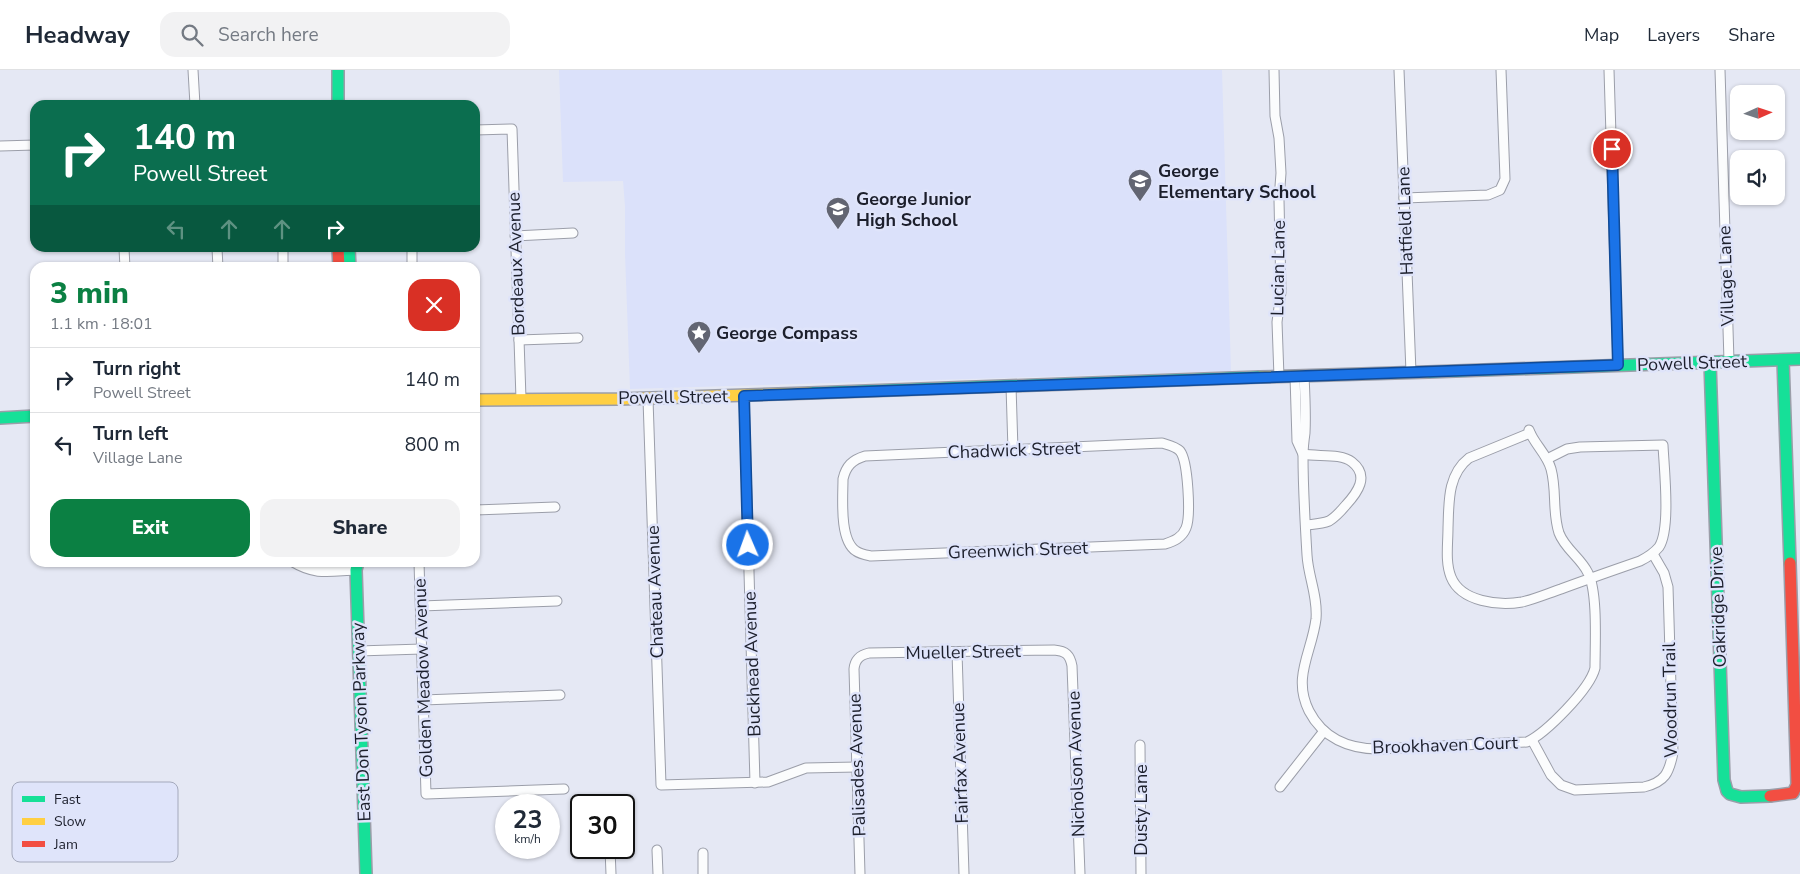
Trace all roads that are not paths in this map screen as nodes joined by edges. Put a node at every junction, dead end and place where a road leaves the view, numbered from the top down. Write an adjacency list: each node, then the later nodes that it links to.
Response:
1 (193, 70): 8 (street)
2 (338, 70): 9 (street)
3 (1274, 70): 25 (street, Lucian Lane)
4 (1399, 70): 13 (street, Hatfield Lane)
5 (1501, 70): 13 (street)
6 (1609, 70): 22 (street)
7 (1720, 70): 20 (street, Village Lane)
8 (194, 100)
9 (338, 100)
10 (480, 130): 15 (street, Bordeaux Avenue)
11 (30, 145): 12 (street)
12 (0, 146)
13 (1404, 198): 23 (street, Hatfield Lane)
14 (573, 233): 15 (street)
15 (515, 236): 17 (street, Bordeaux Avenue)
16 (578, 338): 17 (street)
17 (519, 340): 28 (street, Bordeaux Avenue)
18 (1800, 359): 19 (street, Powell Street)
19 (1783, 360): 20 (street, Powell Street); 55 (street)
20 (1729, 361): 21 (street, Powell Street)
21 (1710, 362): 22 (street, Powell Street); 55 (street, Oakridge Drive)
22 (1618, 365): 23 (street, Powell Street)
23 (1411, 372): 24 (street, Powell Street)
24 (1299, 376): 25 (street, Powell Street); 34 (street, Brookhaven Court)
25 (1279, 377): 26 (street, Powell Street)
26 (1010, 386): 27 (street, Powell Street); 33 (street)
27 (744, 396): 29 (street, Powell Street); 61 (street, Buckhead Avenue)
28 (521, 399): 29 (street, Powell Street); 30 (street, Powell Street)
29 (648, 399): 61 (street, Chateau Avenue)
30 (480, 400)
31 (30, 416): 32 (street)
32 (0, 418)
33 (1013, 450): 39 (street, Chadwick Street); 40 (street, Chadwick Street)
34 (1303, 454): 38 (street, Brookhaven Court); 38 (street)
35 (1548, 459): 41 (street); 46 (street, Brookhaven Court); 46 (street, Brookhaven Court)
36 (555, 507): 37 (street)
37 (480, 510)
38 (1306, 525): 57 (street, Brookhaven Court)
39 (1181, 537): 40 (street, Greenwich Street)
40 (854, 550)
41 (1652, 554): 46 (street); 58 (street, Woodrun Trail)
42 (300, 567): 43 (street)
43 (345, 567)
44 (356, 567): 50 (street, East Don Tyson Parkway)
45 (419, 567): 48 (street, Golden Meadow Avenue)
46 (1591, 578): 58 (street, Brookhaven Court)
47 (557, 601): 48 (street)
48 (420, 606): 49 (street, Golden Meadow Avenue)
49 (422, 649): 50 (street); 56 (street, Golden Meadow Avenue)
50 (358, 652): 67 (street, East Don Tyson Parkway)
51 (957, 652): 52 (street, Mueller Street); 53 (street, Mueller Street); 72 (street, Fairfax Avenue)
52 (1067, 654): 73 (street, Nicholson Avenue)
53 (858, 657): 60 (street, Palisades Avenue)
54 (560, 695): 56 (street)
55 (1797, 696)
56 (423, 700): 63 (street, Golden Meadow Avenue)
57 (1324, 731): 58 (street, Brookhaven Court); 62 (street)
58 (1532, 740)
59 (1140, 745): 74 (street, Dusty Lane)
60 (857, 767): 61 (street); 71 (street, Palisades Avenue)
61 (755, 783)
62 (1280, 787)
63 (564, 789)
64 (657, 850): 69 (street)
65 (703, 853): 70 (street)
66 (610, 859): 68 (street)
67 (366, 874)
68 (611, 874)
69 (658, 874)
70 (704, 874)
71 (860, 874)
72 (964, 874)
73 (1080, 874)
74 (1141, 874)

